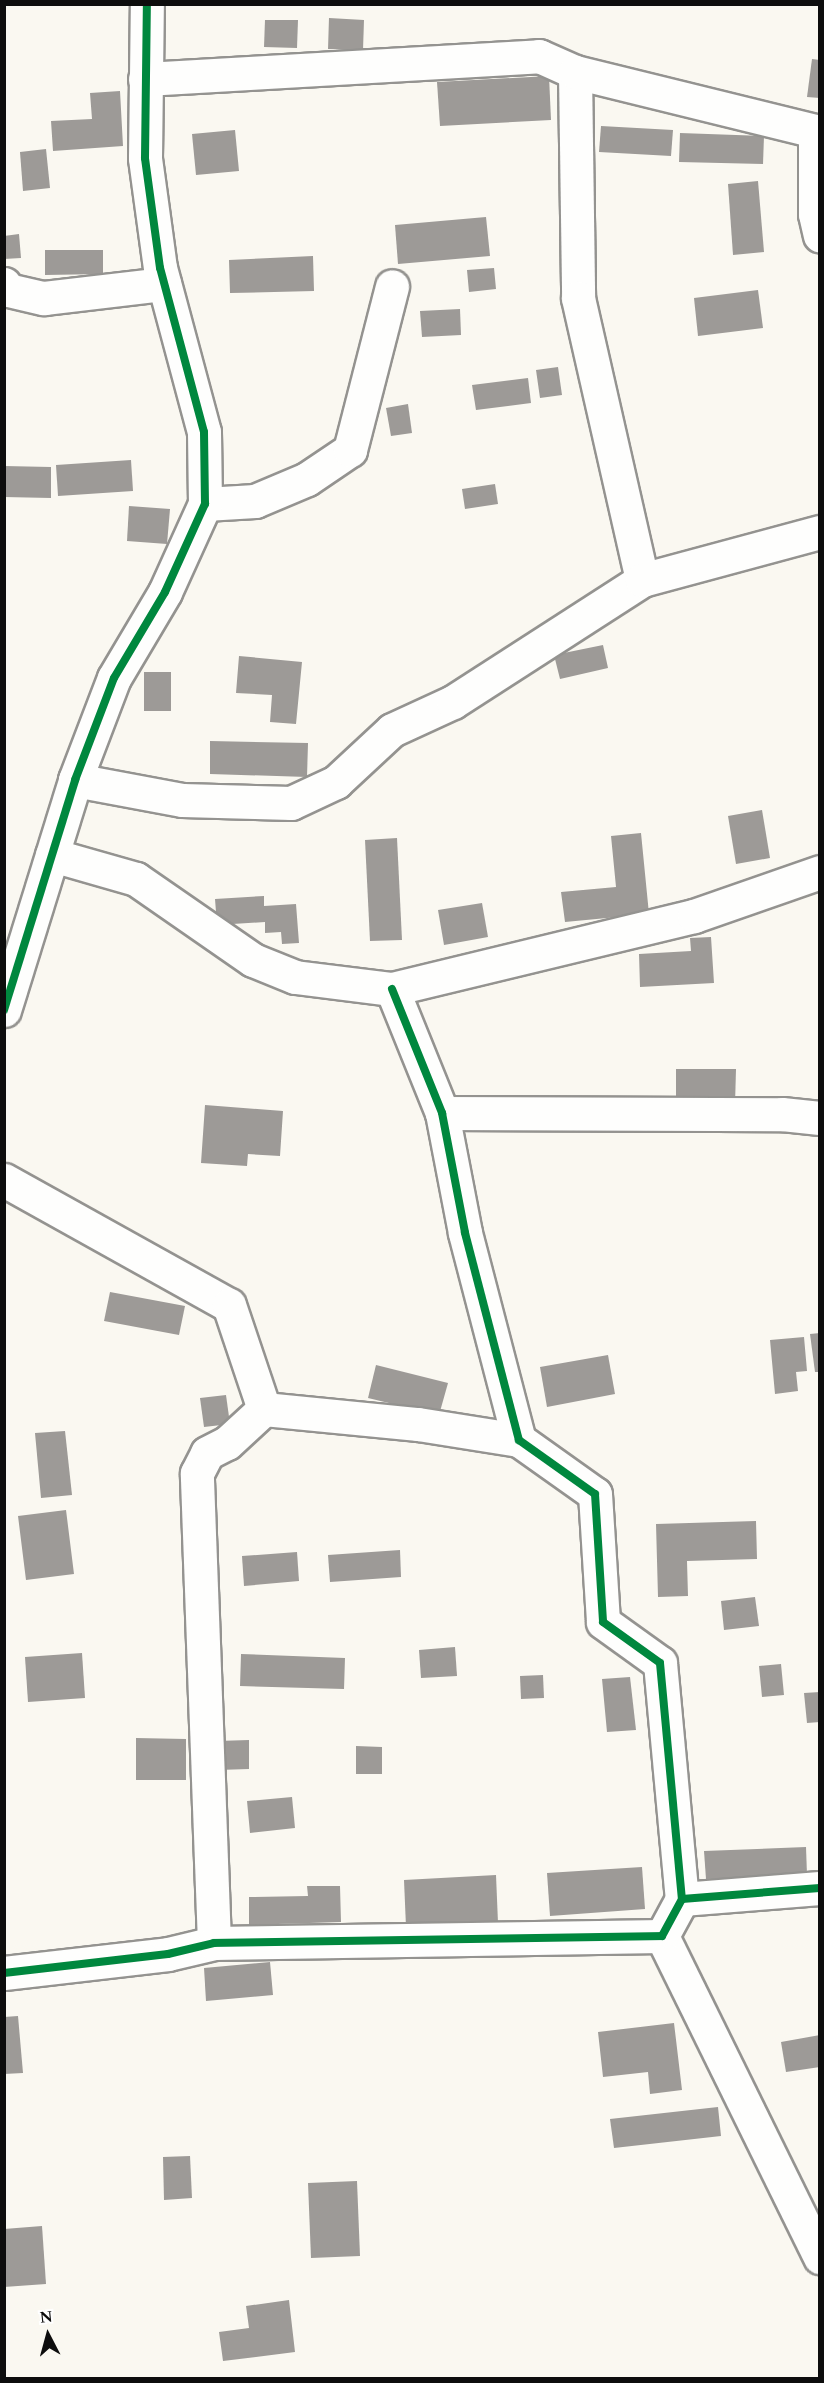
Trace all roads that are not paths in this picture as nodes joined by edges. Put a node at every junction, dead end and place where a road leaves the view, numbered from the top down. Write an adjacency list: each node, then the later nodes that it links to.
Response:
1 (147, 4): 3 (street)
2 (575, 72): 3 (street); 4 (street); 11 (street)
3 (145, 79): 7 (street)
4 (817, 132): 5 (street)
5 (819, 235)
6 (4, 284): 7 (street)
7 (164, 284): 9 (street)
8 (392, 286): 9 (street)
9 (205, 504): 12 (street)
10 (819, 532): 11 (street)
11 (642, 580): 12 (street)
12 (75, 780): 13 (street)
13 (52, 855): 15 (street); 16 (street)
14 (819, 872): 15 (street)
15 (392, 989): 17 (street)
16 (4, 1010)
17 (442, 1113): 18 (street); 21 (street)
18 (819, 1118)
19 (4, 1180): 20 (street)
20 (264, 1409): 21 (street); 25 (street)
21 (519, 1440): 23 (street)
22 (819, 1888): 23 (street)
23 (682, 1899): 24 (street)
24 (662, 1936): 25 (street); 27 (street)
25 (214, 1943): 26 (street)
26 (4, 1973)
27 (819, 2257)

